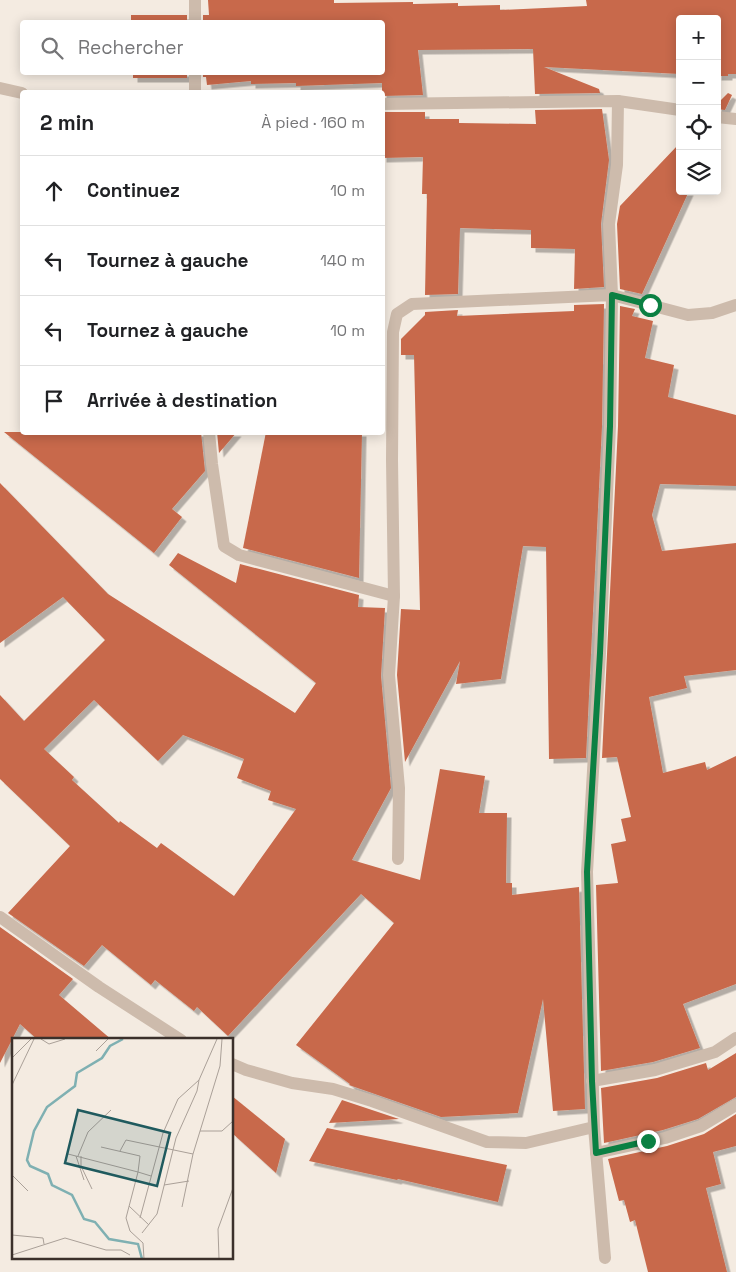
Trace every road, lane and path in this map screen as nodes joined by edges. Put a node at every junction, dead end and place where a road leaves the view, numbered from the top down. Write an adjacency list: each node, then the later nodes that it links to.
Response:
1 (195, 0): 2 (street)
2 (195, 20)
3 (195, 75): 5 (street)
4 (0, 88): 6 (street)
5 (195, 90)
6 (20, 92)
7 (618, 101): 8 (street); 9 (street); 12 (street)
8 (385, 104)
9 (676, 109)
10 (721, 117): 11 (street)
11 (736, 119)
12 (612, 295): 13 (street); 15 (street); 21 (street)
13 (736, 305)
14 (209, 435): 15 (street)
15 (394, 596): 16 (street)
16 (398, 859)
17 (0, 917): 18 (street)
18 (178, 1038)
19 (736, 1038): 21 (street)
20 (234, 1065): 23 (street)
21 (592, 1081): 23 (street)
22 (736, 1105): 24 (street)
23 (594, 1127): 24 (street)
24 (596, 1153): 25 (street)
25 (605, 1258)

